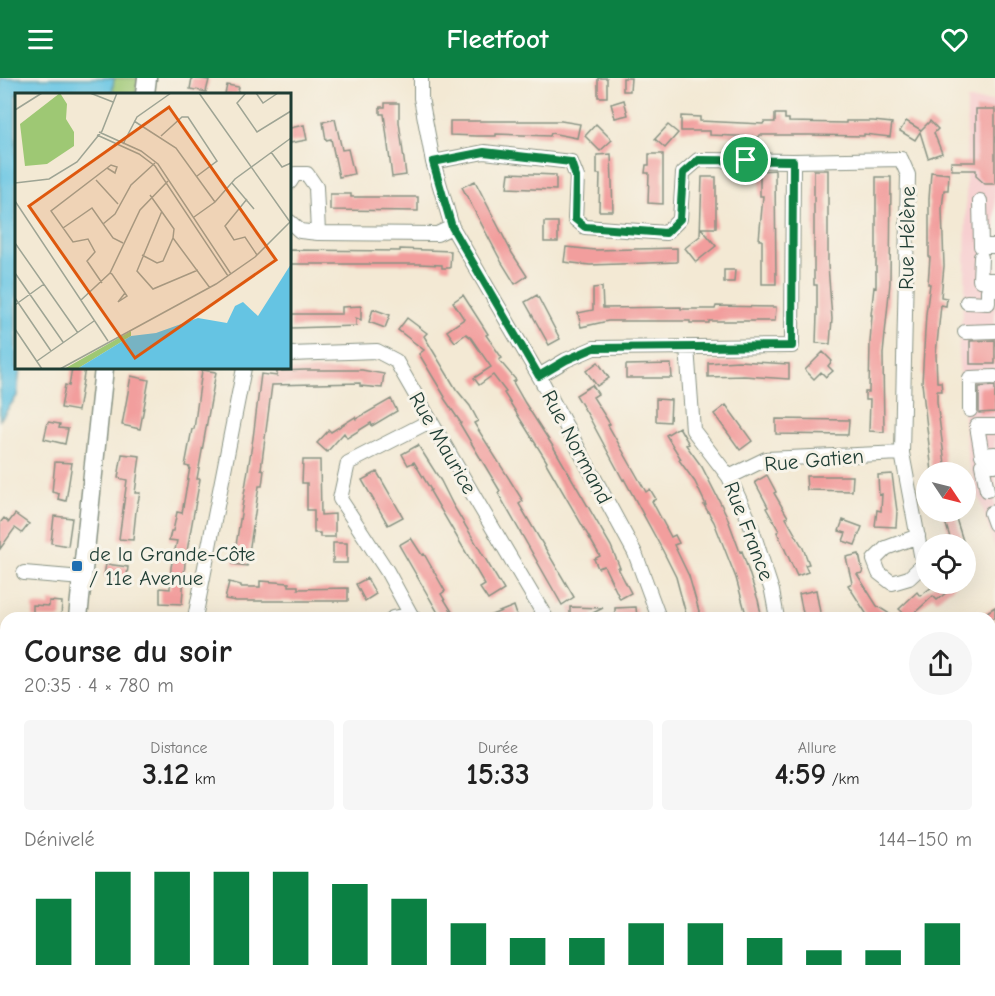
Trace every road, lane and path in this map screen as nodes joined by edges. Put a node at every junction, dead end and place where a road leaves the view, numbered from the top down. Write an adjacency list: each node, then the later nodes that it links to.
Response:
1 (147, 78): 3 (main road)
2 (421, 78): 5 (street, Rue Normand)
3 (145, 93)
4 (793, 161): 5 (street, Rue Hélène); 18 (street); 27 (street, Rue Hélène)
5 (433, 162): 9 (street, Rue Normand)
6 (291, 180): 10 (street)
7 (980, 201): 11 (street)
8 (291, 223): 10 (street)
9 (452, 227): 10 (street); 22 (street, Rue Normand)
10 (318, 232)
11 (995, 246)
12 (981, 257): 13 (street)
13 (995, 280)
14 (995, 290): 15 (street)
15 (967, 302)
16 (965, 332): 17 (street)
17 (995, 332)
18 (687, 347): 22 (street); 30 (street, Rue France)
19 (291, 354): 25 (street, Rue Maurice)
20 (104, 369): 36 (main road)
21 (244, 369): 38 (street)
22 (539, 376): 41 (street, Rue Normand)
23 (995, 377): 24 (street)
24 (970, 410)
25 (430, 421): 39 (street); 40 (street, Rue Maurice)
26 (995, 426): 28 (street)
27 (902, 453): 30 (street, Rue Gatien); 34 (street, Rue Hélène)
28 (995, 454)
29 (995, 465): 31 (street)
30 (729, 477): 42 (street, Rue France)
31 (987, 490)
32 (995, 512): 33 (street)
33 (995, 524)
34 (918, 534)
35 (24, 573): 36 (street)
36 (82, 578): 37 (main road)
37 (79, 612)
38 (196, 612)
39 (410, 612)
40 (542, 612)
41 (657, 612)
42 (776, 612)

